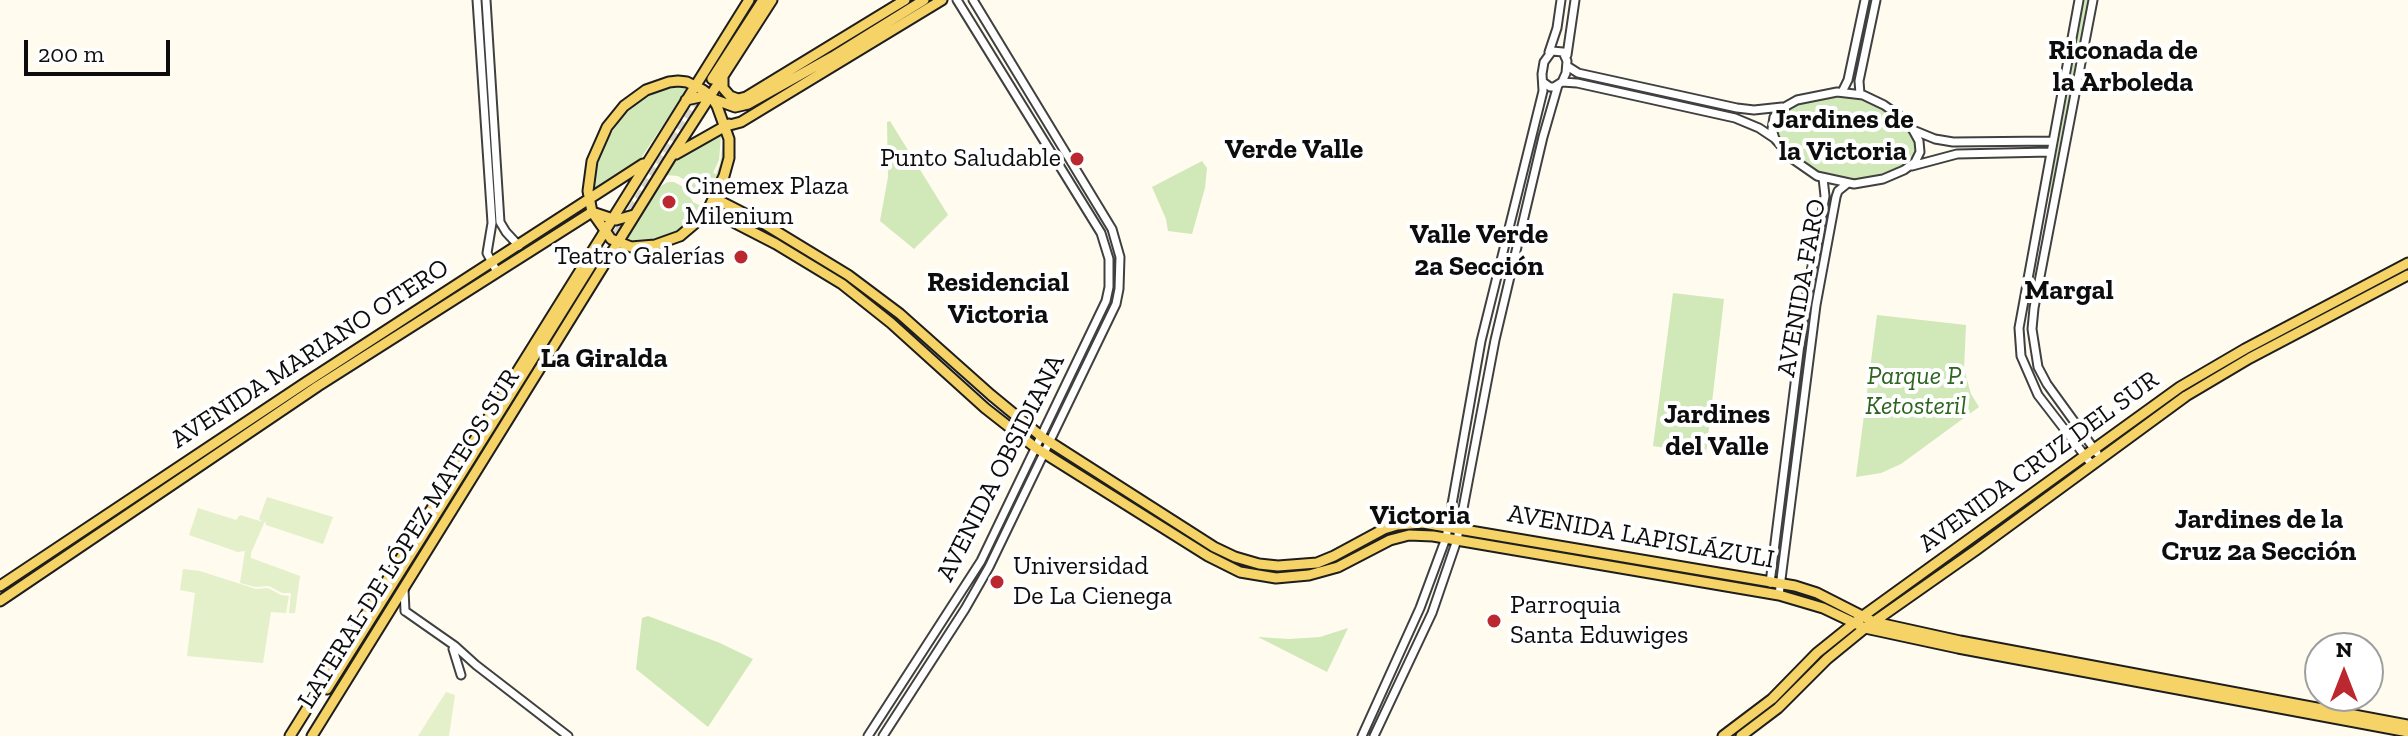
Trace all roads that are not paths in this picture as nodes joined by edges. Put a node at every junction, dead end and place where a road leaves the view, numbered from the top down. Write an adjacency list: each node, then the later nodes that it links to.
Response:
1 (477, 0): 57 (street)
2 (486, 0): 54 (street)
3 (749, 0): 25 (main road, LATERAL DE LÓPEZ MATEOS SUR)
4 (756, 0): 25 (main road)
5 (763, 0): 25 (main road)
6 (772, 0): 23 (main road, LATERAL DE LÓPEZ MATEOS SUR)
7 (905, 0): 21 (main road)
8 (924, 0): 19 (main road)
9 (942, 0): 18 (main road)
10 (957, 0): 61 (street, AVENIDA OBSIDIANA)
11 (973, 0): 61 (street, AVENIDA OBSIDIANA)
12 (1561, 0): 20 (street)
13 (1575, 0): 22 (street)
14 (1865, 0): 29 (street)
15 (1876, 0): 30 (street)
16 (2079, 0): 37 (street)
17 (2093, 0): 45 (street)
18 (910, 20): 19 (main road); 24 (main road)
19 (890, 21): 24 (main road)
20 (1549, 52): 22 (street); 26 (street)
21 (806, 61): 24 (main road); 28 (main road)
22 (1567, 62): 27 (street); 33 (street)
23 (723, 75): 25 (main road, LATERAL DE LÓPEZ MATEOS SUR); 28 (main road)
24 (803, 79): 28 (main road); 34 (main road)
25 (707, 81): 31 (main road); 31 (main road, LATERAL DE LÓPEZ MATEOS SUR); 32 (main road, LATERAL DE LÓPEZ MATEOS SUR); 47 (main road)
26 (1543, 82): 27 (street); 68 (street)
27 (1560, 83): 36 (street); 69 (street)
28 (766, 91): 31 (main road); 34 (main road)
29 (1842, 92): 30 (street); 33 (street)
30 (1860, 94): 35 (street)
31 (711, 96): 32 (main road); 34 (main road); 39 (main road, LATERAL DE LÓPEZ MATEOS SUR)
32 (686, 100): 40 (main road, LATERAL DE LÓPEZ MATEOS SUR)
33 (1784, 107): 36 (street)
34 (726, 126): 39 (main road); 46 (main road)
35 (1913, 130): 37 (street); 41 (street)
36 (1775, 139): 42 (street)
37 (2052, 141): 38 (street)
38 (2050, 152): 41 (street); 44 (street)
39 (669, 160): 50 (main road, LATERAL DE LÓPEZ MATEOS SUR)
40 (646, 162): 47 (main road, AVENIDA MARIANO OTERO); 51 (main road, LATERAL DE LÓPEZ MATEOS SUR)
41 (1910, 166): 43 (street)
42 (1823, 178): 43 (street); 77 (street, AVENIDA FARO)
43 (1848, 183): 74 (street, AVENIDA FARO)
44 (2042, 194): 45 (street); 64 (street)
45 (2055, 196): 62 (street)
46 (718, 200): 48 (main road); 61 (main road, AVENIDA LAPISLÁZULI)
47 (589, 202): 49 (main road); 54 (main road, AVENIDA MARIANO OTERO)
48 (712, 211): 53 (main road); 63 (main road, AVENIDA LAPISLÁZULI)
49 (592, 212): 51 (main road); 52 (main road); 54 (main road, AVENIDA MARIANO OTERO)
50 (635, 214): 51 (main road); 53 (main road, LATERAL DE LÓPEZ MATEOS SUR)
51 (611, 220): 52 (main road, LATERAL DE LÓPEZ MATEOS SUR)
52 (604, 231): 53 (main road); 55 (main road, LATERAL DE LÓPEZ MATEOS SUR)
53 (618, 242): 55 (main road, LATERAL DE LÓPEZ MATEOS SUR)
54 (522, 250): 57 (main road, AVENIDA MARIANO OTERO)
55 (602, 253): 59 (main road); 60 (main road, LATERAL DE LÓPEZ MATEOS SUR); 66 (main road); 67 (main road, LATERAL DE LÓPEZ MATEOS SUR)
56 (2408, 263): 62 (main road, AVENIDA CRUZ DEL SUR)
57 (494, 268): 75 (main road, AVENIDA MARIANO OTERO); 78 (main road, AVENIDA MARIANO OTERO)
58 (2408, 275): 65 (main road, AVENIDA CRUZ DEL SUR)
59 (503, 407): 60 (main road); 73 (main road)
60 (475, 437): 72 (main road, LATERAL DE LÓPEZ MATEOS SUR)
61 (1046, 440): 63 (street, AVENIDA OBSIDIANA); 68 (main road, AVENIDA LAPISLÁZULI)
62 (2095, 449): 64 (main road, AVENIDA CRUZ DEL SUR); 65 (street)
63 (1041, 451): 70 (main road, AVENIDA LAPISLÁZULI); 95 (street, AVENIDA OBSIDIANA); 96 (street, AVENIDA OBSIDIANA)
64 (2085, 456): 65 (street); 81 (main road, AVENIDA CRUZ DEL SUR)
65 (2097, 462): 82 (main road, AVENIDA CRUZ DEL SUR)
66 (463, 482): 67 (main road); 92 (main road)
67 (451, 513): 76 (main road, LATERAL DE LÓPEZ MATEOS SUR)
68 (1448, 527): 69 (main road, AVENIDA LAPISLÁZULI); 70 (street)
69 (1459, 529): 71 (street); 77 (main road, AVENIDA LAPISLÁZULI)
70 (1446, 538): 71 (main road, AVENIDA LAPISLÁZULI); 97 (street)
71 (1457, 540): 77 (main road, AVENIDA LAPISLÁZULI); 98 (street)
72 (405, 551): 73 (main road); 87 (main road, LATERAL DE LÓPEZ MATEOS SUR)
73 (399, 573): 87 (main road)
74 (1781, 583): 77 (main road, AVENIDA LAPISLÁZULI); 81 (main road, AVENIDA LAPISLÁZULI)
75 (0, 586)
76 (404, 589): 79 (street); 80 (main road, LATERAL DE LÓPEZ MATEOS SUR)
77 (1773, 590): 83 (main road, AVENIDA LAPISLÁZULI)
78 (0, 601)
79 (405, 611): 80 (street); 85 (street)
80 (387, 615): 93 (main road, LATERAL DE LÓPEZ MATEOS SUR)
81 (1863, 616): 82 (main road, AVENIDA LAPISLÁZULI); 83 (main road, AVENIDA CRUZ DEL SUR)
82 (1874, 622): 84 (main road, AVENIDA CRUZ DEL SUR); 88 (main road, AVENIDA LAPISLÁZULI)
83 (1853, 624): 84 (main road, AVENIDA LAPISLÁZULI); 99 (main road, AVENIDA CRUZ DEL SUR)
84 (1865, 628): 89 (main road, AVENIDA LAPISLÁZULI); 100 (main road, AVENIDA CRUZ DEL SUR)
85 (451, 646): 86 (street); 94 (street)
86 (461, 675)
87 (332, 676): 90 (main road, LATERAL DE LÓPEZ MATEOS SUR); 91 (main road)
88 (2408, 725)
89 (2408, 732)
90 (290, 736)
91 (298, 736)
92 (306, 736)
93 (312, 736)
94 (568, 736)
95 (868, 736)
96 (883, 736)
97 (1362, 736)
98 (1374, 736)
99 (1723, 736)
100 (1741, 736)

